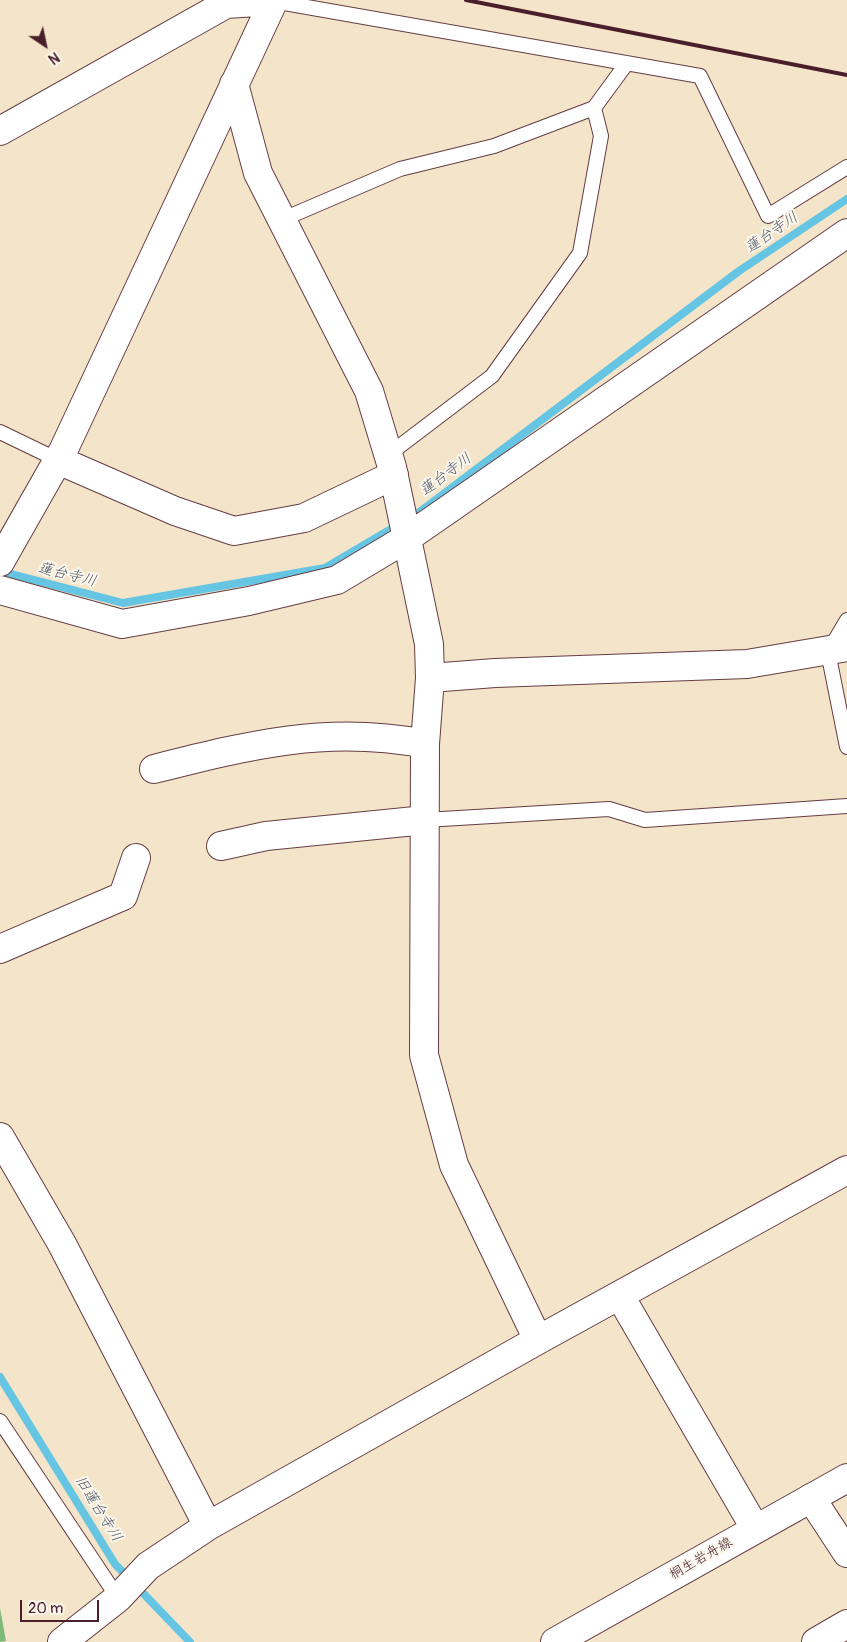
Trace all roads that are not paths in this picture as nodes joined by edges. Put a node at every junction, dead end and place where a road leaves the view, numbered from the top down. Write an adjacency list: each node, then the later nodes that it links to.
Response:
1 (274, 0): 2 (lane); 3 (street); 5 (street)
2 (628, 63): 4 (lane); 6 (lane)
3 (234, 84): 7 (street); 10 (street)
4 (594, 108): 7 (lane); 11 (lane)
5 (0, 131)
6 (847, 167)
7 (281, 220): 11 (street)
8 (847, 233): 12 (street)
9 (0, 432): 10 (lane)
10 (58, 460): 11 (street); 13 (street)
11 (391, 465): 12 (street)
12 (407, 538): 14 (street); 17 (street)
13 (0, 562)
14 (0, 590)
15 (847, 620): 16 (lane)
16 (837, 649): 17 (street); 19 (lane)
17 (430, 678): 18 (street)
18 (425, 744): 20 (street); 22 (street)
19 (847, 747)
20 (154, 769)
21 (847, 806): 22 (lane)
22 (425, 820): 23 (street); 29 (street)
23 (221, 846)
24 (136, 858): 25 (street)
25 (0, 949)
26 (0, 1137): 33 (street)
27 (847, 1170): 28 (street)
28 (620, 1296): 29 (street); 34 (street)
29 (538, 1340): 33 (street)
30 (0, 1421): 36 (lane)
31 (847, 1478): 32 (street, 桐生岩舟線)
32 (811, 1498): 34 (street, 桐生岩舟線); 35 (street)
33 (208, 1526): 36 (street)
34 (755, 1528): 39 (street, 桐生岩舟線)
35 (847, 1553)
36 (118, 1598): 38 (street)
37 (847, 1624): 40 (street)
38 (62, 1642)
39 (555, 1642)
40 (816, 1642)

